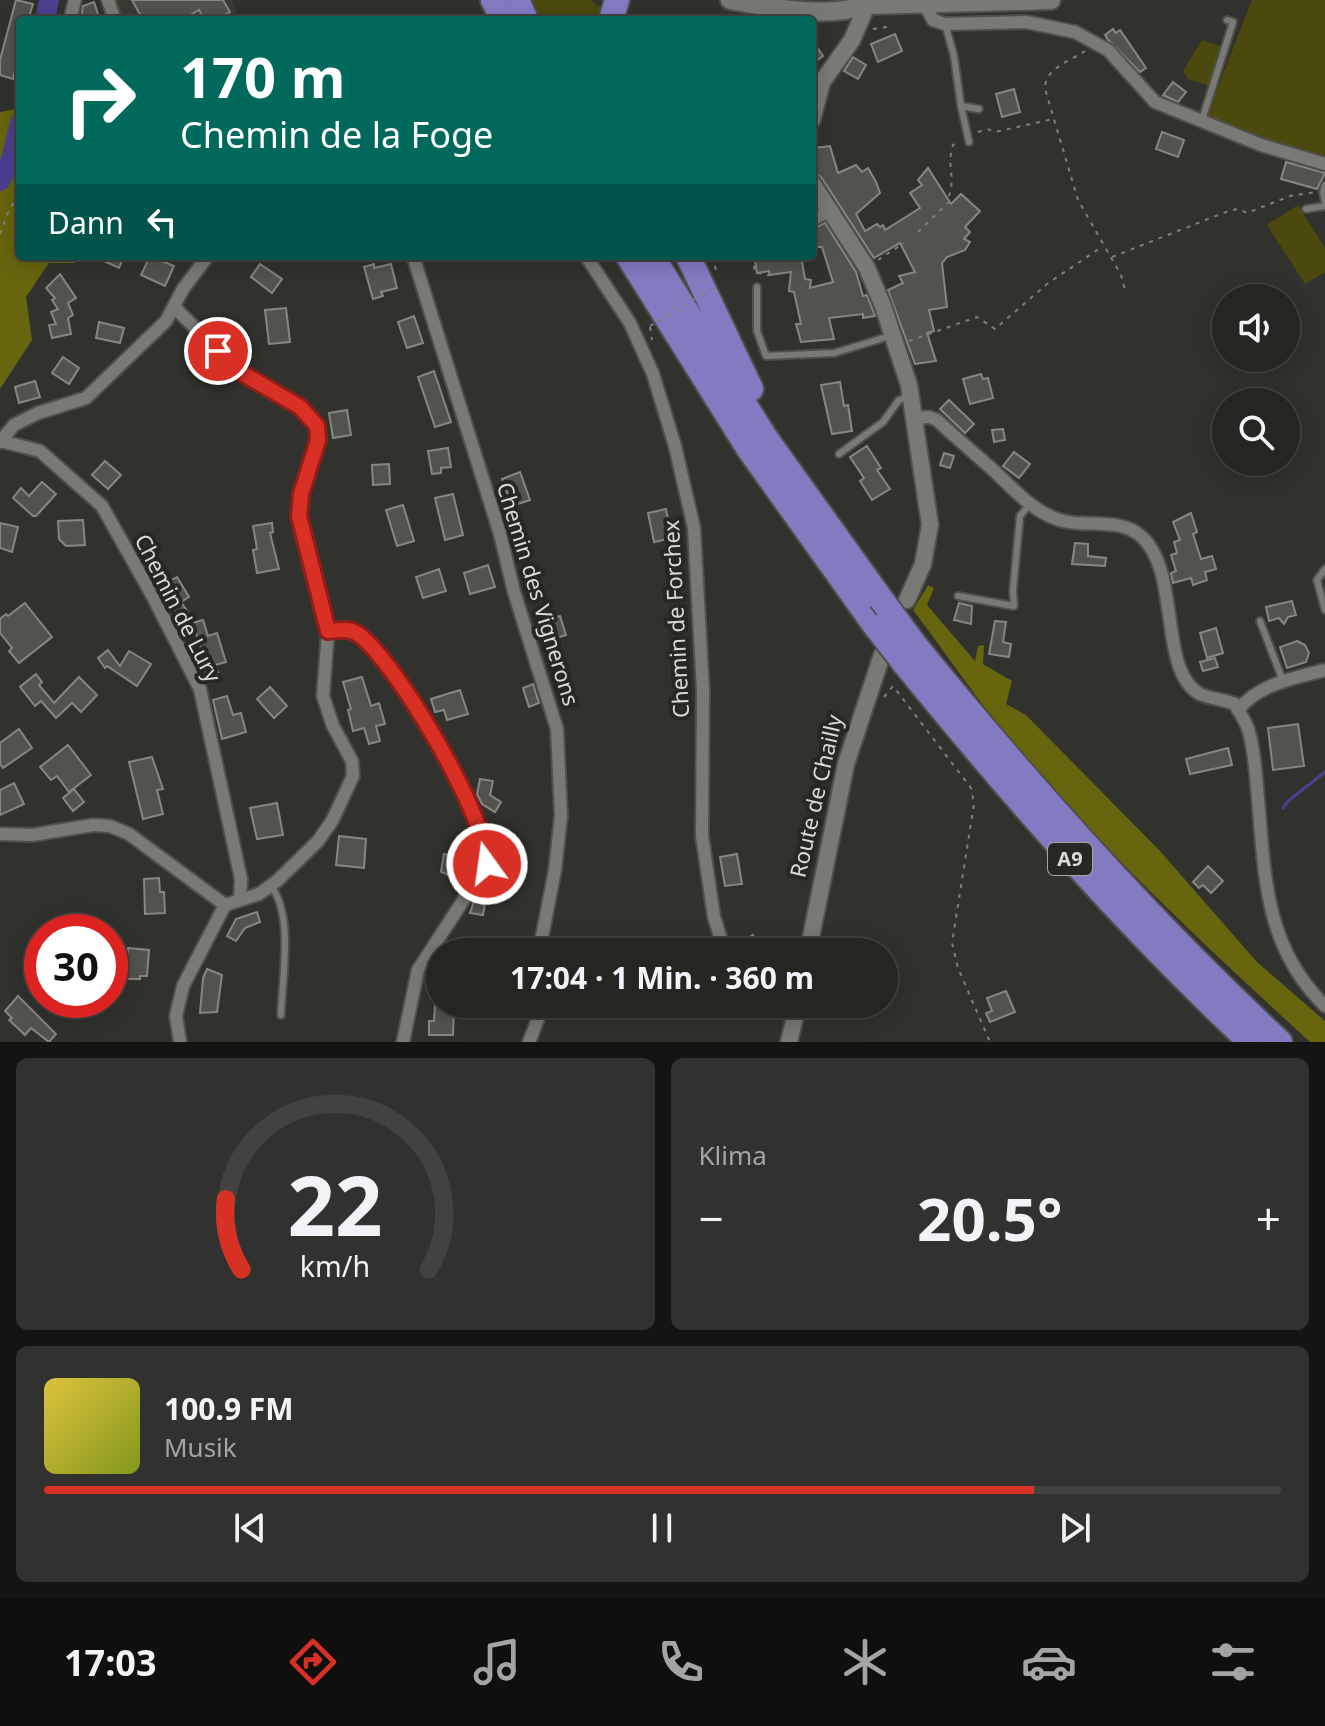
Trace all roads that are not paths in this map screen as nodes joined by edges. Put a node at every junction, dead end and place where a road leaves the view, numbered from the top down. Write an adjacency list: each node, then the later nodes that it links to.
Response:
1 (730, 0): 3 (main road)
2 (1051, 0): 4 (main road)
3 (863, 2): 5 (main road); 8 (street)
4 (980, 2): 5 (main road)
5 (925, 5): 7 (street)
6 (1227, 20): 11 (lane)
7 (945, 24): 9 (lane); 11 (street)
8 (816, 105)
9 (961, 106): 10 (lane); 12 (lane)
10 (979, 109)
11 (1202, 120): 13 (street)
12 (968, 140)
13 (1325, 164)
14 (1324, 188): 16 (lane)
15 (816, 189): 18 (street)
16 (1325, 204): 17 (lane)
17 (1306, 209)
18 (830, 210): 19 (street); 28 (street)
19 (816, 218)
20 (205, 260): 27 (street)
21 (414, 260): 49 (street, Chemin des Vignerons)
22 (589, 260): 50 (street, Chemin de Forchex)
23 (630, 260): 41 (highway, A9, bridge)
24 (654, 260): 33 (highway, A9)
25 (690, 260): 33 (highway)
26 (757, 287): 28 (lane)
27 (174, 307): 31 (street); 40 (street)
28 (895, 340): 29 (street)
29 (911, 396): 30 (street); 32 (lane)
30 (915, 418): 34 (street); 37 (street)
31 (0, 442): 47 (street, Chemin de Lury)
32 (839, 454)
33 (805, 495): 41 (highway, A9, bridge)
34 (1030, 504): 36 (lane); 44 (street)
35 (1325, 569): 38 (lane)
36 (958, 596)
37 (907, 600)
38 (1325, 610)
39 (1260, 621): 43 (lane)
40 (328, 631): 46 (street); 57 (street)
41 (900, 654): 51 (street, Route de Chailly); 60 (highway, A9); 61 (highway, A9)
42 (1325, 670): 43 (street)
43 (1283, 681): 44 (street)
44 (1238, 710): 52 (street)
45 (0, 834): 48 (street)
46 (271, 885): 47 (street); 53 (lane)
47 (240, 900): 48 (street)
48 (225, 905): 56 (street)
49 (542, 938)
50 (721, 938)
51 (811, 938)
52 (1325, 1006)
53 (281, 1015)
54 (538, 1018): 58 (street)
55 (795, 1018): 59 (street)
56 (180, 1042)
57 (403, 1042)
58 (529, 1042)
59 (789, 1042)
60 (1250, 1042)
61 (1280, 1042)

